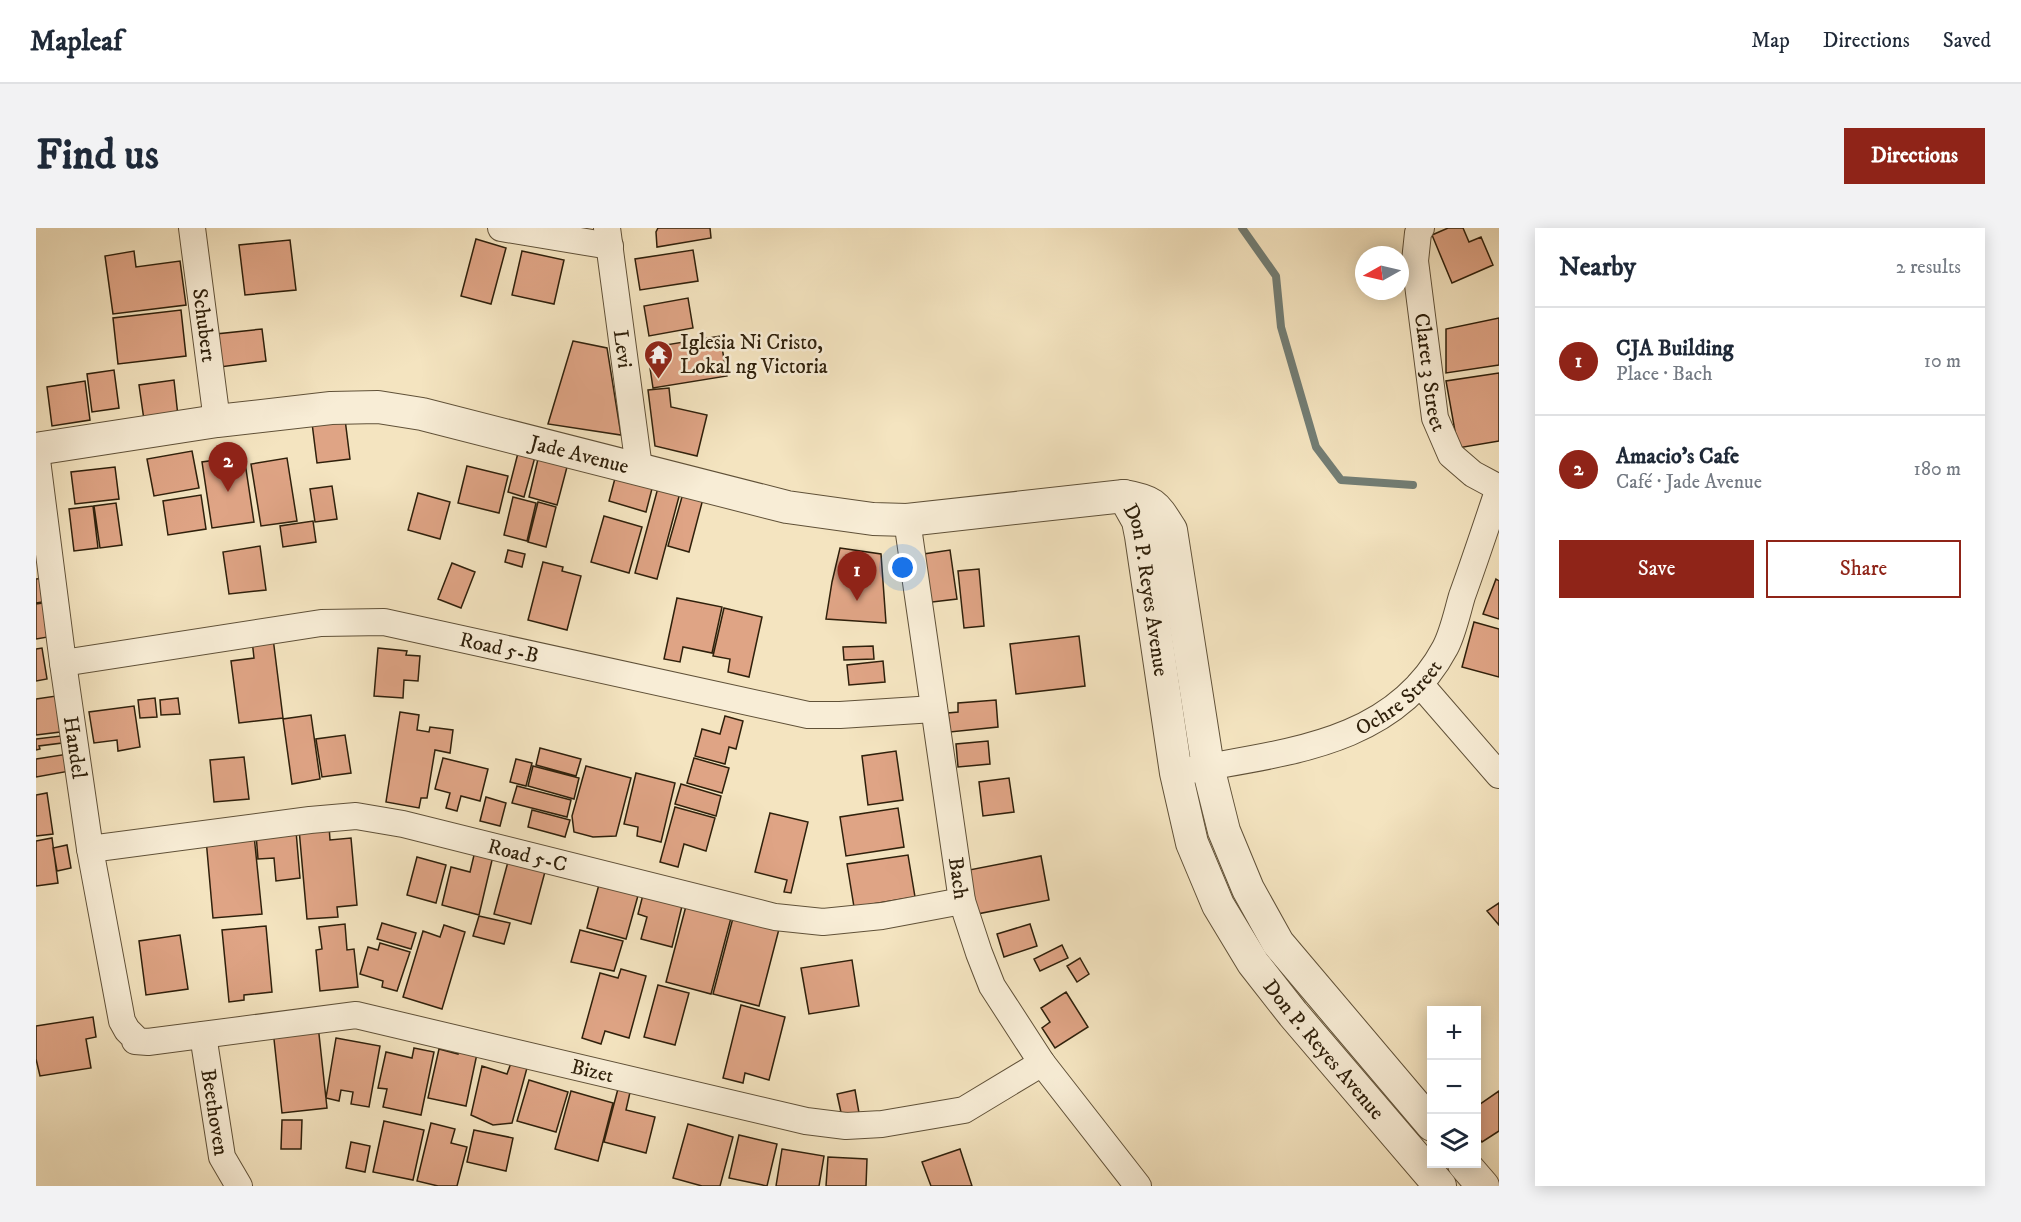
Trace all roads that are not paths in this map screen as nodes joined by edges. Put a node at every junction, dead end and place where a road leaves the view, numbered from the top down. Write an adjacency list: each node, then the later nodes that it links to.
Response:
1 (192, 228): 5 (street, Schubert)
2 (501, 228): 4 (street)
3 (1420, 228): 8 (street, Claret 3 Street)
4 (608, 237): 7 (street, Levi)
5 (217, 422): 6 (street, Jade Avenue); 7 (street, Jade Avenue)
6 (36, 451): 11 (street, Handel)
7 (639, 468): 10 (street, Jade Avenue)
8 (1499, 488): 12 (street, Ochre Street)
9 (1124, 496): 10 (street, Jade Avenue); 14 (street, Don P. Reyes Avenue); 15 (street, Don P. Reyes Avenue)
10 (907, 520): 13 (street, Bach)
11 (63, 663): 13 (street, Road 5-B); 17 (street, Handel)
12 (1420, 684): 14 (street, Ochre Street); 16 (street)
13 (934, 710): 18 (street, Bach)
14 (1208, 767): 15 (street, Ochre Street); 22 (street, Don P. Reyes Avenue)
15 (1176, 773): 26 (street, Don P. Reyes Avenue)
16 (1499, 775)
17 (90, 849): 18 (street, Road 5-C); 20 (street, Handel)
18 (963, 901): 21 (street, Bach)
19 (203, 1035): 20 (street, Bizet); 21 (street, Bizet); 24 (street, Beethoven)
20 (135, 1038)
21 (1042, 1063): 25 (street, Bach)
22 (1427, 1120)
23 (1468, 1168): 27 (street)
24 (239, 1186)
25 (1138, 1186)
26 (1440, 1186)
27 (1484, 1186)

